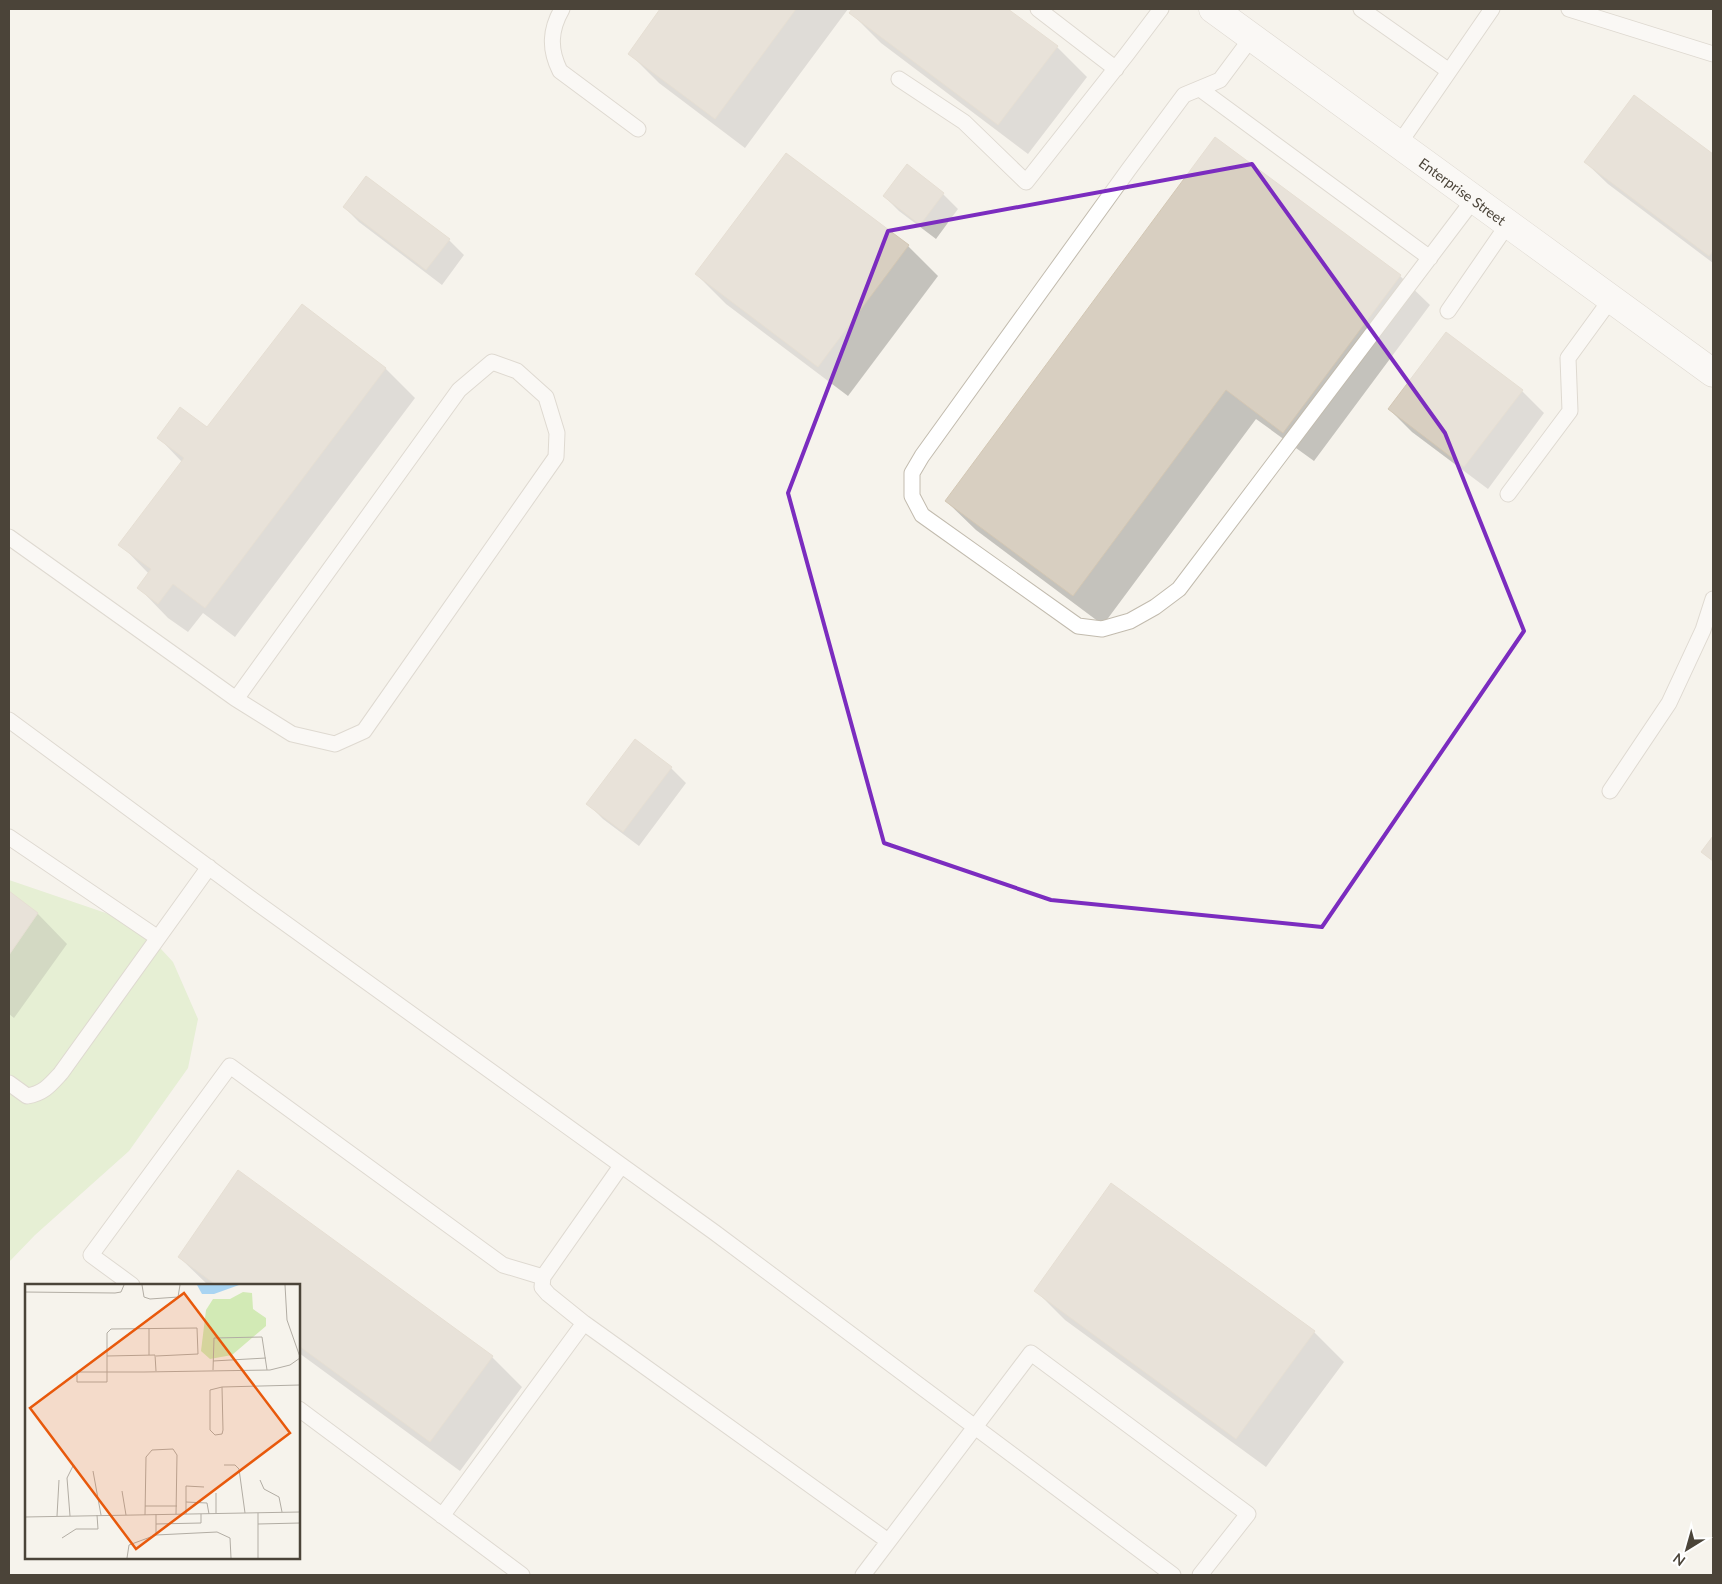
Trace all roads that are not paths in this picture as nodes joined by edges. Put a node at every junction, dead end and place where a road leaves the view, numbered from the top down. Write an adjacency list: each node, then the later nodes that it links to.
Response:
1 (562, 9): 14 (lane)
2 (1038, 9): 10 (lane)
3 (1161, 9): 10 (lane)
4 (1213, 9): 8 (street, Enterprise Street)
5 (1361, 9): 11 (lane)
6 (1492, 9): 11 (lane)
7 (1569, 9): 9 (lane)
8 (1252, 37): 13 (lane); 15 (street, Enterprise Street)
9 (1713, 54)
10 (1116, 68): 12 (lane)
11 (1449, 71): 15 (lane)
12 (899, 79)
13 (1200, 88): 18 (lane); 18 (lane)
14 (638, 129)
15 (1399, 144): 16 (street, Enterprise Street)
16 (1474, 199): 17 (street, Enterprise Street); 18 (lane)
17 (1508, 224): 19 (street, Enterprise Street); 20 (lane)
18 (1430, 258)
19 (1611, 299): 21 (street, Enterprise Street); 22 (lane)
20 (1448, 311)
21 (1713, 373)
22 (1508, 494)
23 (9, 537): 25 (lane)
24 (1713, 599): 27 (lane)
25 (236, 699): 25 (lane)
26 (9, 720): 29 (lane)
27 (1610, 791)
28 (9, 836): 30 (lane)
29 (209, 868): 30 (lane); 32 (lane)
30 (158, 938): 31 (lane)
31 (9, 1083)
32 (621, 1166): 33 (lane); 37 (lane)
33 (543, 1277): 34 (lane); 35 (lane)
34 (131, 1284)
35 (584, 1323): 38 (lane); 39 (lane)
36 (300, 1410): 38 (lane)
37 (974, 1426): 39 (lane); 42 (lane); 43 (lane)
38 (442, 1516): 40 (lane)
39 (888, 1541): 41 (lane)
40 (522, 1575)
41 (863, 1575)
42 (1173, 1575)
43 (1200, 1575)

